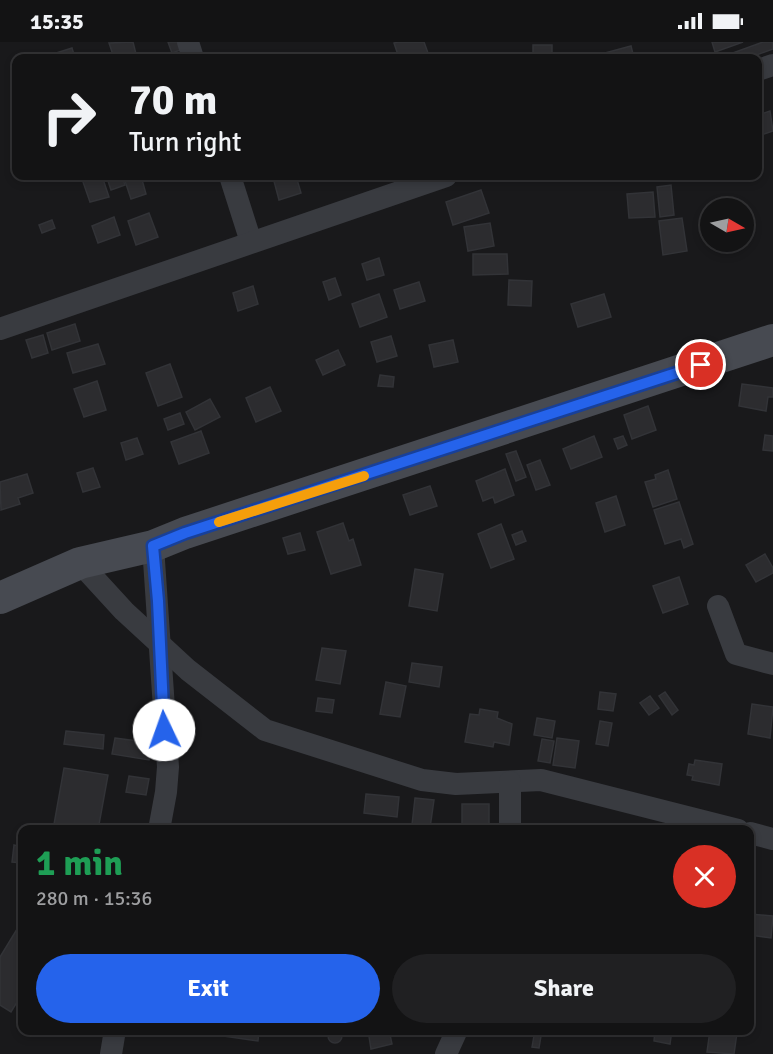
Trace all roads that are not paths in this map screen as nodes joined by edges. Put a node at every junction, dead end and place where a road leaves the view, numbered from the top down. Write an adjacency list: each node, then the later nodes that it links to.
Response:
1 (231, 180): 3 (street)
2 (434, 180): 3 (street)
3 (251, 242): 4 (street)
4 (0, 329)
5 (773, 340): 6 (street)
6 (153, 546): 7 (street); 10 (street)
7 (80, 563): 8 (street); 10 (street)
8 (0, 598)
9 (718, 606): 11 (street)
10 (159, 644): 12 (street); 13 (street)
11 (773, 664)
12 (510, 782): 14 (street); 15 (street)
13 (160, 825)
14 (510, 825)
15 (718, 825)
16 (754, 834): 17 (street)
17 (773, 839)
18 (113, 1035): 20 (street)
19 (455, 1035): 21 (street)
20 (111, 1054)
21 (446, 1054)

